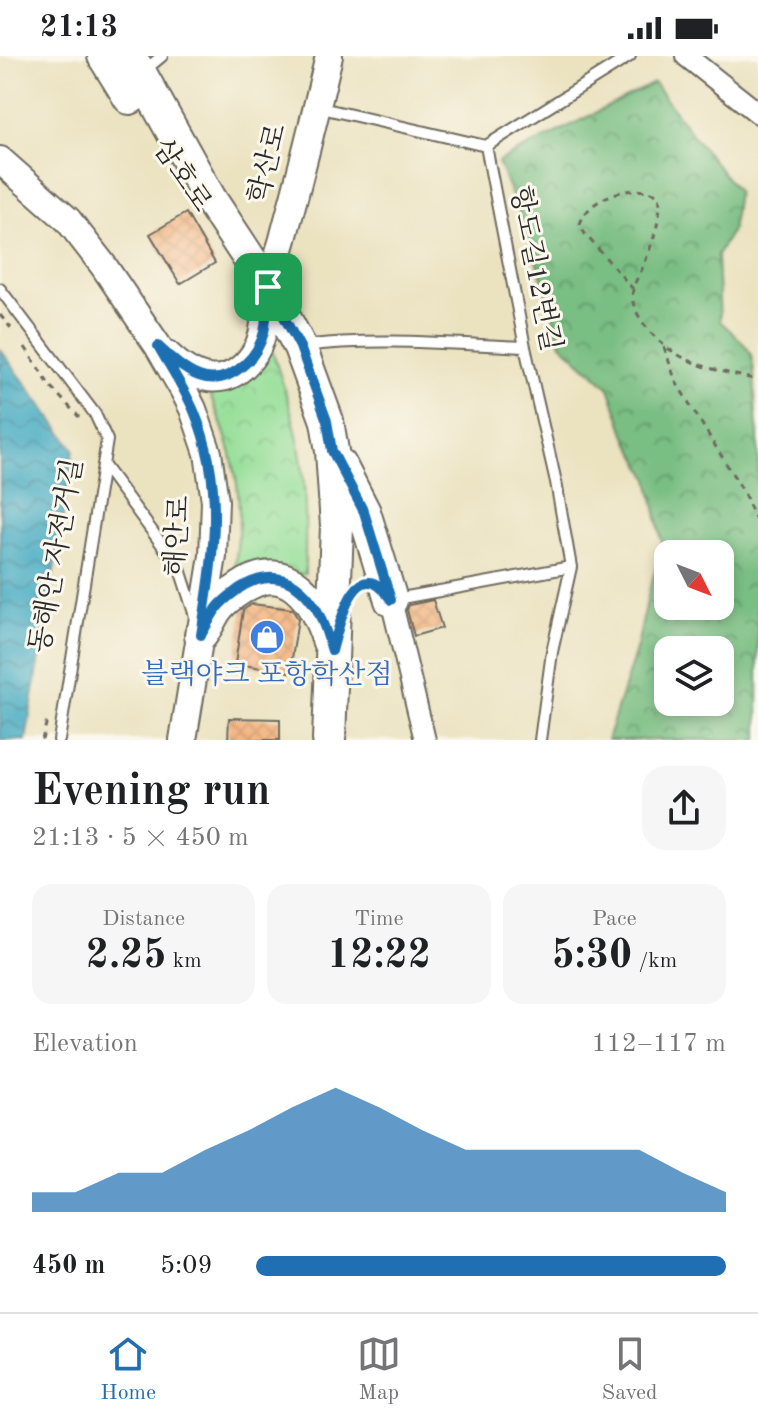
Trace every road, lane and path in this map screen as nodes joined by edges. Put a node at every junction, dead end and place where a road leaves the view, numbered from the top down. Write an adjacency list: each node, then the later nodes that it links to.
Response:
1 (104, 56): 10 (main road, 삼호로)
2 (329, 56): 6 (street, 학산로)
3 (630, 56): 8 (lane)
4 (686, 56): 7 (street)
5 (144, 62): 10 (main road, 삼호로)
6 (317, 107): 8 (lane); 10 (street, 학산로)
7 (758, 113)
8 (486, 146): 18 (lane, 항도길12번길)
9 (2, 165): 16 (street)
10 (268, 287): 16 (street, 학산로); 17 (main road, 삼호로)
11 (0, 289): 23 (lane)
12 (633, 289): 12 (path); 19 (path)
13 (0, 315): 14 (path)
14 (17, 336)
15 (23, 344): 21 (path, 동해안 자전거길)
16 (158, 346): 27 (street, 해안로)
17 (300, 347): 18 (lane); 22 (main road, 삼호로)
18 (525, 347): 25 (lane, 항도길12번길)
19 (664, 347): 20 (path); 24 (path)
20 (758, 380)
21 (81, 420)
22 (332, 451): 26 (main road); 28 (main road, 삼호로)
23 (104, 466): 27 (lane); 31 (lane)
24 (758, 525)
25 (571, 567): 26 (lane); 35 (lane)
26 (391, 600): 28 (main road); 34 (street)
27 (201, 635): 28 (main road); 32 (street, 해안로)
28 (332, 651): 33 (main road, 삼호로)
29 (49, 713): 30 (path)
30 (42, 740)
31 (59, 740)
32 (183, 740)
33 (329, 740)
34 (425, 740)
35 (540, 740)

